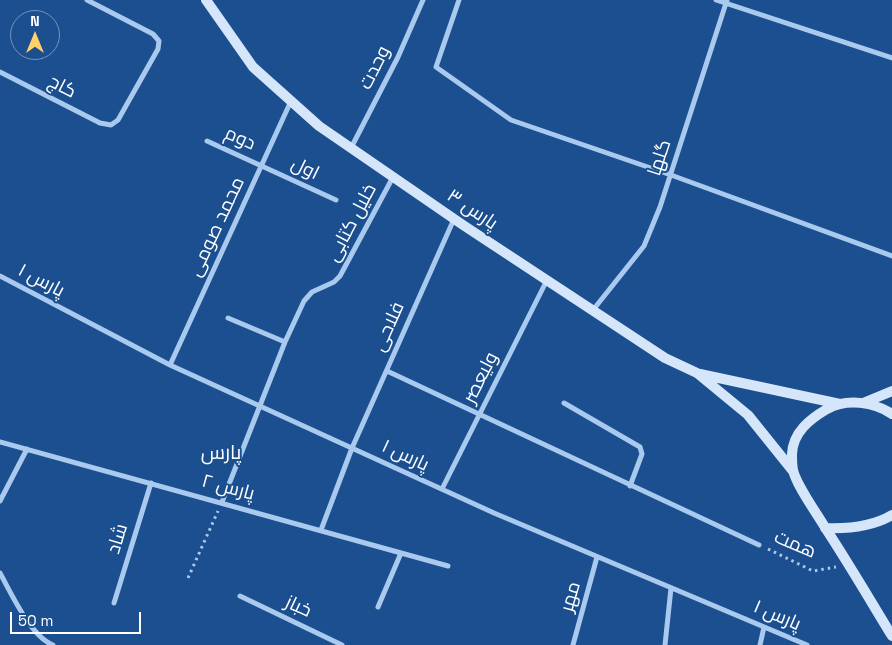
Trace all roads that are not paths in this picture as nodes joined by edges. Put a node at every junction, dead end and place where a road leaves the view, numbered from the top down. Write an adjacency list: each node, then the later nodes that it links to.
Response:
1 (87, 0): 8 (street, کاج)
2 (423, 0): 11 (street, وحدت)
3 (459, 0): 13 (street)
4 (716, 0): 6 (street)
5 (207, 1): 9 (main road, پارس ۳)
6 (727, 1): 7 (street); 13 (street, گلها)
7 (892, 58)
8 (0, 72)
9 (291, 101): 11 (main road, پارس ۳); 12 (street, محمد صومی)
10 (207, 141): 12 (street, دوم)
11 (351, 148): 14 (main road, پارس ۳)
12 (262, 165): 15 (street, اول); 23 (street, محمد صومی)
13 (671, 175): 17 (street); 20 (street, گلها)
14 (393, 177): 16 (main road, پارس ۳); 22 (street, خلیل کتابی)
15 (336, 200)
16 (454, 219): 19 (main road, پارس ۳); 24 (street, فلاحی)
17 (892, 256)
18 (0, 276): 23 (street, پارس ۱)
19 (547, 280): 20 (main road, پارس ۳); 31 (street, ولیعصر)
20 (593, 310): 25 (main road, پارس ۳)
21 (228, 318): 22 (street)
22 (285, 342): 29 (street, خلیل کتابی)
23 (170, 365): 29 (street, پارس ۱)
24 (387, 371): 31 (street); 34 (street, فلاحی)
25 (697, 373): 30 (main road); 36 (main road, پارس ۳)
26 (892, 391): 28 (main road)
27 (564, 403): 38 (street)
28 (863, 403): 30 (main road); 32 (main road)
29 (260, 405): 34 (street, پارس ۱); 41 (street, خلیل کتابی)
30 (840, 405): 36 (main road)
31 (480, 414): 38 (street); 39 (street, ولیعصر)
32 (892, 414)
33 (0, 442): 35 (street, پارس ۲)
34 (352, 448): 39 (street, پارس ۱); 44 (street, فلاحی)
35 (27, 449): 37 (street, پارس ۲); 40 (street)
36 (793, 471): 43 (main road, پارس ۳)
37 (151, 484): 41 (street, پارس ۲); 52 (street, شاد)
38 (630, 486): 45 (street)
39 (442, 489): 47 (street, پارس ۱)
40 (0, 501)
41 (222, 502): 44 (street, پارس ۲)
42 (892, 515): 43 (main road)
43 (826, 528): 55 (main road, پارس ۳)
44 (321, 530): 46 (street, پارس ۲)
45 (759, 544)
46 (401, 553): 48 (street, پارس ۲); 53 (street)
47 (597, 557): 50 (street, پارس ۱); 58 (street, مهر)
48 (448, 566)
49 (0, 573): 56 (street)
50 (671, 588): 54 (street, پارس ۱); 59 (street)
51 (240, 596): 57 (street, خباز)
52 (114, 603)
53 (378, 607)
54 (764, 627): 60 (street); 61 (street, پارس ۱)
55 (892, 636)
56 (53, 645)
57 (342, 645)
58 (573, 645)
59 (665, 645)
60 (760, 645)
61 (807, 645)

